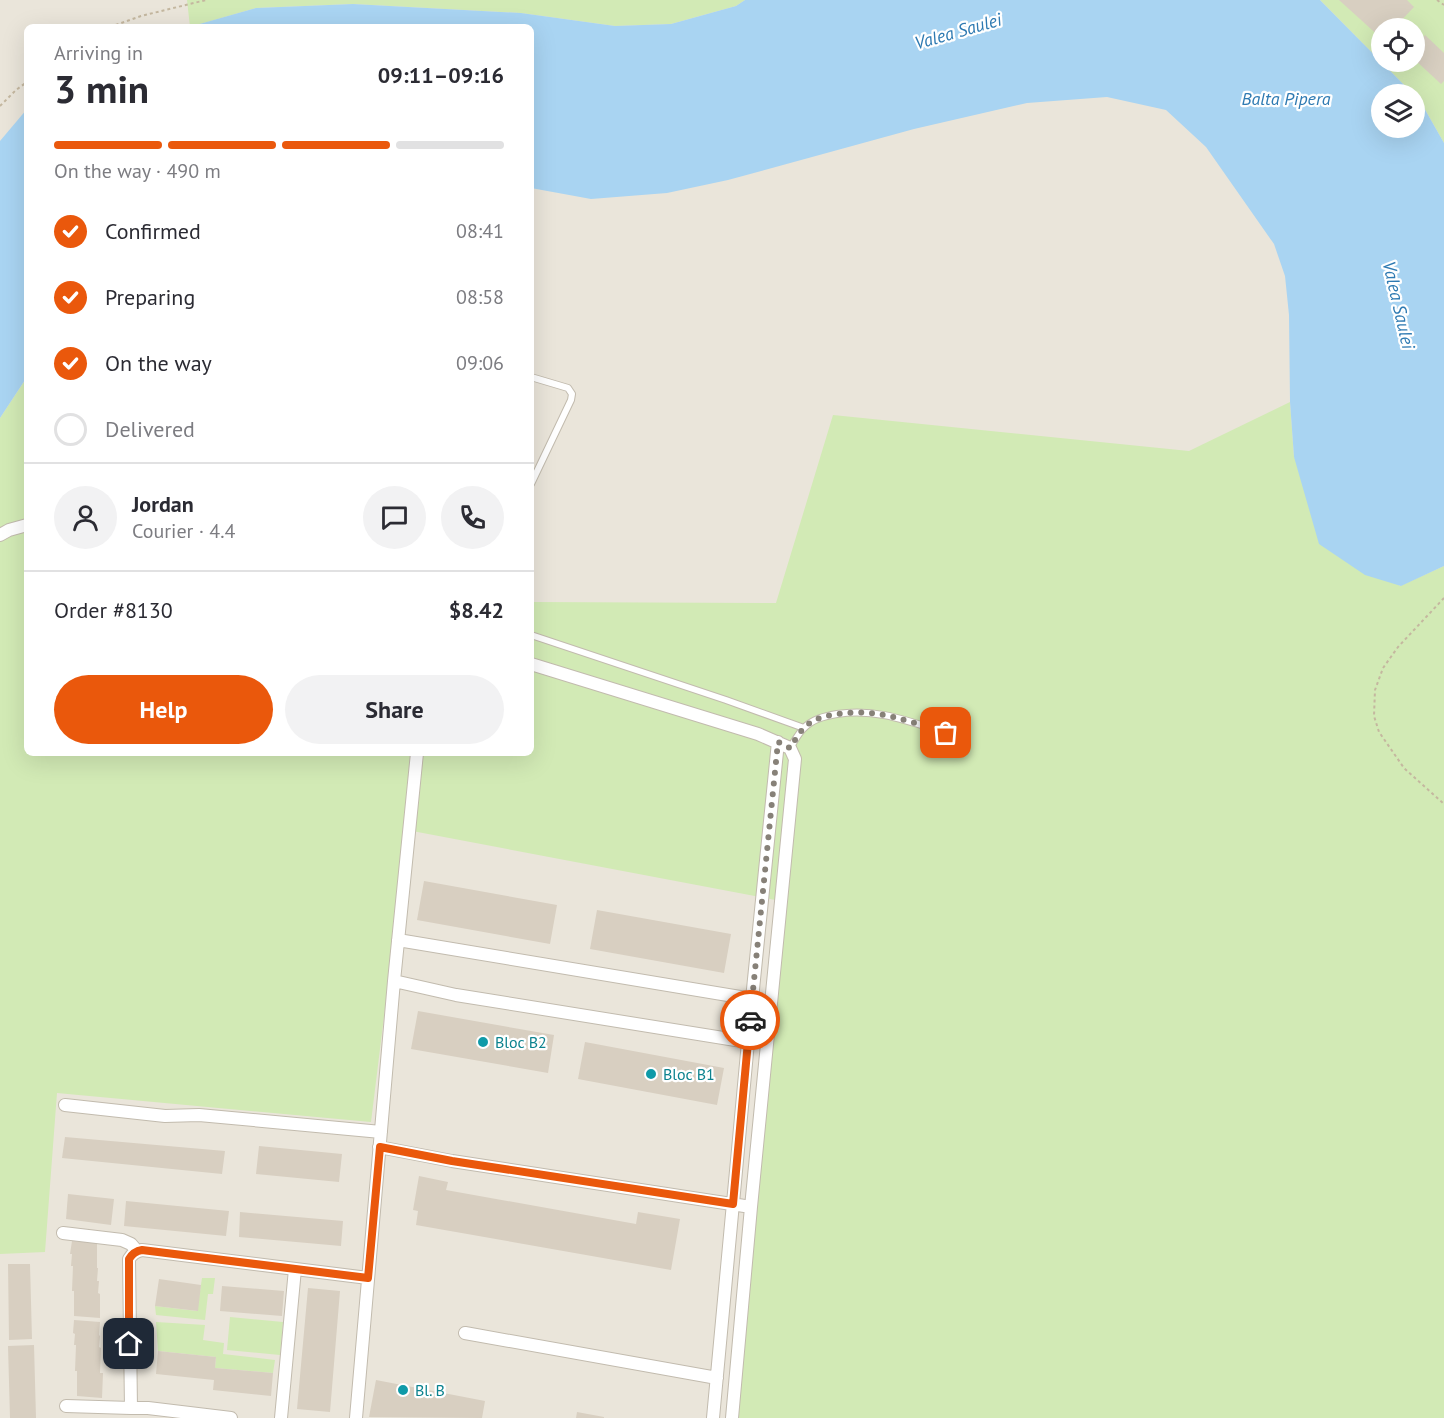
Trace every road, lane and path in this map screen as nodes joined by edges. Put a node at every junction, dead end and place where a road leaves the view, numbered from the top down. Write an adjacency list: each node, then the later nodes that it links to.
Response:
1 (207, 0): 4 (path)
2 (1437, 0): 3 (path)
3 (1444, 5)
4 (119, 24)
5 (24, 84): 6 (path)
6 (0, 106)
7 (534, 377): 9 (lane)
8 (534, 465): 9 (lane)
9 (539, 466): 10 (lane)
10 (534, 477)
11 (24, 526): 12 (street)
12 (0, 535)
13 (1444, 598): 21 (path)
14 (534, 636): 16 (lane)
15 (534, 665): 18 (street)
16 (804, 728): 17 (lane); 19 (lane)
17 (946, 733)
18 (778, 742): 19 (street); 24 (street)
19 (790, 748): 30 (street)
20 (417, 756): 22 (street)
21 (1444, 804)
22 (398, 940): 23 (street); 24 (street)
23 (394, 981): 25 (street); 27 (street)
24 (752, 999): 25 (street)
25 (748, 1042): 29 (street)
26 (65, 1105): 27 (street)
27 (381, 1132): 28 (street)
28 (380, 1147): 29 (street); 36 (street)
29 (733, 1204): 30 (street); 34 (street)
30 (751, 1208): 35 (street)
31 (63, 1233): 32 (street)
32 (137, 1251): 33 (street); 40 (street)
33 (295, 1269): 36 (street); 42 (street)
34 (727, 1272): 35 (street); 38 (street)
35 (745, 1275): 45 (street)
36 (368, 1278): 43 (street)
37 (465, 1334): 38 (street)
38 (717, 1378): 44 (street)
39 (66, 1406): 40 (street)
40 (131, 1408): 41 (street)
41 (231, 1418)
42 (281, 1418)
43 (356, 1418)
44 (713, 1418)
45 (732, 1418)

